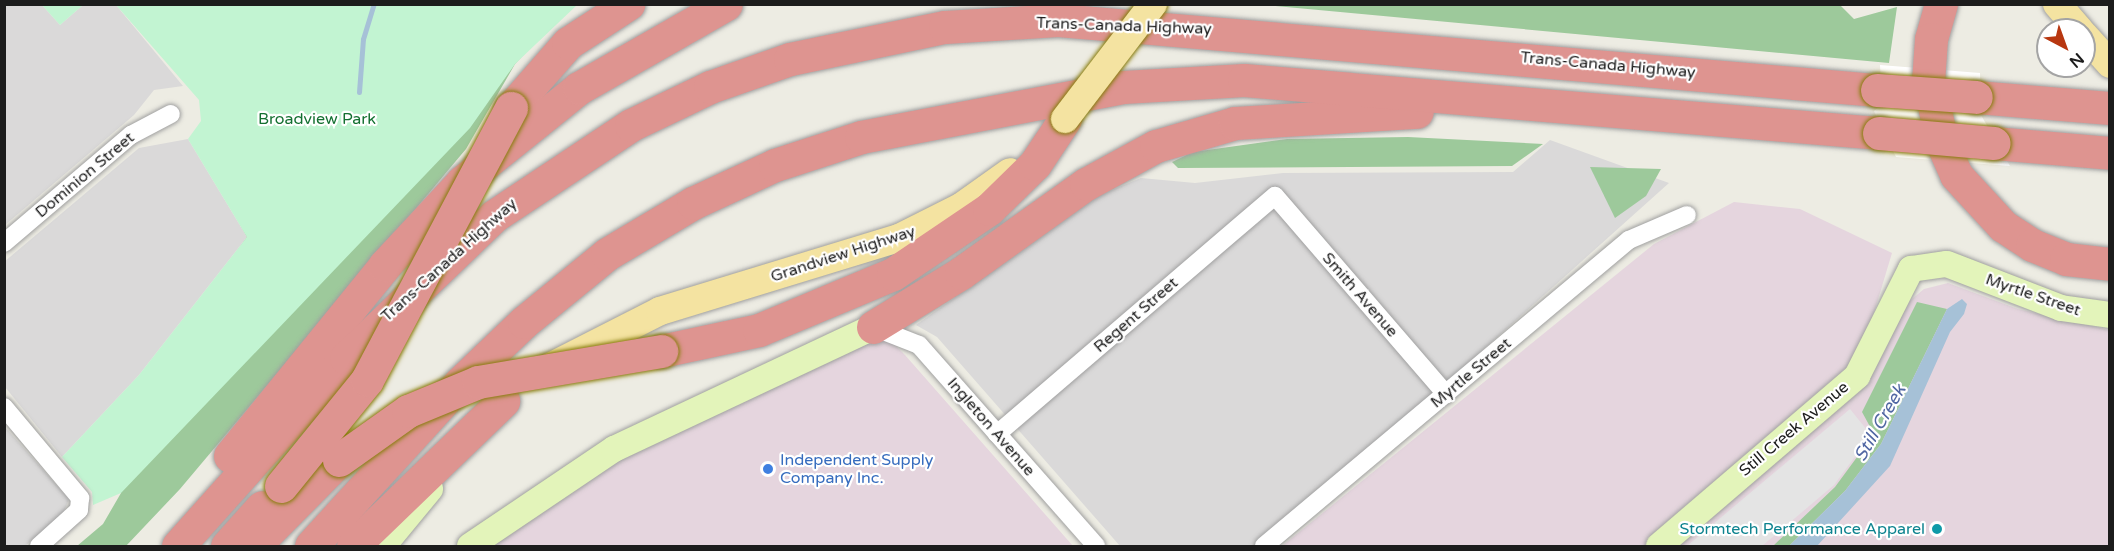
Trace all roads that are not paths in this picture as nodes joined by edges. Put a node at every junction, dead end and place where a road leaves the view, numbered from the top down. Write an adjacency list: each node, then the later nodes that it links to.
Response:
1 (628, 4): 29 (highway, bridge)
2 (726, 4): 27 (highway)
3 (1153, 4): 12 (main road, bridge)
4 (1941, 4): 18 (highway)
5 (2057, 4): 6 (main road)
6 (2069, 18)
7 (2096, 49): 8 (main road)
8 (2109, 64)
9 (1520, 102): 13 (highway, bridge); 21 (highway); 31 (highway)
10 (2107, 108): 28 (highway, Trans-Canada Highway, bridge)
11 (171, 114): 17 (street, Dominion Street)
12 (1065, 118): 14 (highway)
13 (2109, 153)
14 (1027, 164): 23 (main road, Grandview Highway); 30 (highway, bridge)
15 (1275, 196): 22 (street, Smith Avenue); 25 (street, Regent Street)
16 (1687, 215): 22 (street, Myrtle Street)
17 (4, 243)
18 (2109, 264)
19 (1957, 268): 20 (main road, Myrtle Street); 37 (main road, Still Creek Avenue)
20 (2109, 315)
21 (873, 327): 25 (street, Ingleton Avenue); 34 (main road)
22 (1446, 394): 36 (street, Myrtle Street)
23 (503, 401): 32 (highway); 33 (main road)
24 (4, 407): 26 (street)
25 (997, 434): 35 (street, Ingleton Avenue)
26 (39, 546)
27 (173, 546)
28 (178, 546)
29 (227, 546)
30 (254, 546)
31 (311, 546)
32 (353, 546)
33 (383, 546)
34 (470, 546)
35 (1096, 546)
36 (1264, 546)
37 (1659, 546)

